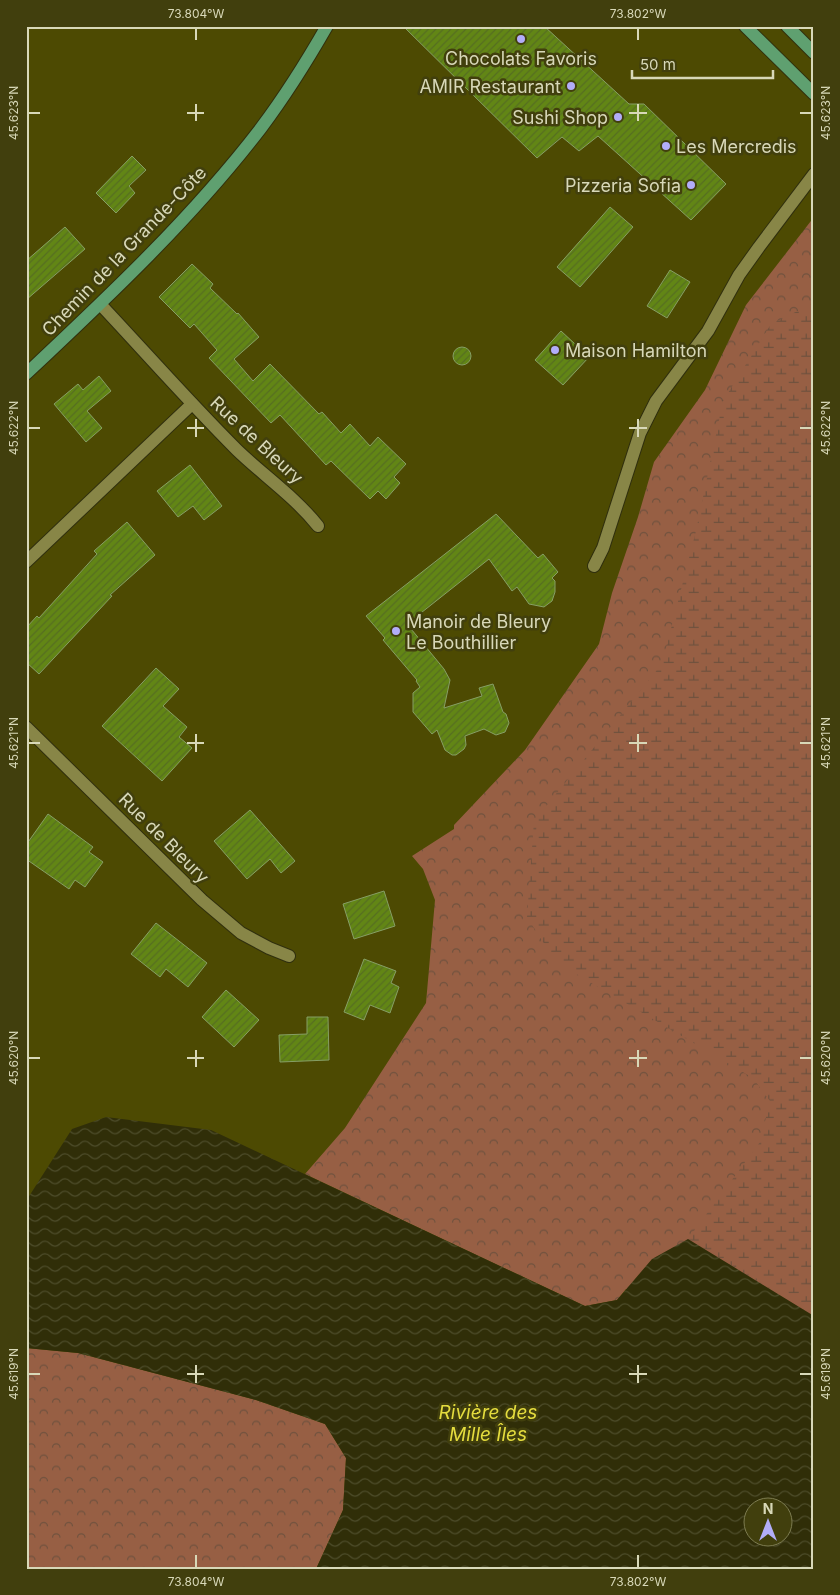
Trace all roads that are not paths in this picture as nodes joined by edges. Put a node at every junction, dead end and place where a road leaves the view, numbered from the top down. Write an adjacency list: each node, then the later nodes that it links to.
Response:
1 (327, 26): 7 (main road, Chemin de la Grande-Côte)
2 (745, 26): 5 (main road)
3 (786, 26): 4 (main road)
4 (814, 53)
5 (814, 94)
6 (814, 174): 12 (street)
7 (100, 305): 8 (main road, Chemin de la Grande-Côte); 9 (street, Rue de Bleury)
8 (26, 374)
9 (192, 404): 10 (street, Rue de Bleury); 11 (street, Rue de Bleury)
10 (318, 526)
11 (26, 562)
12 (594, 566)
13 (26, 727): 14 (street, Rue de Bleury)
14 (290, 956)

